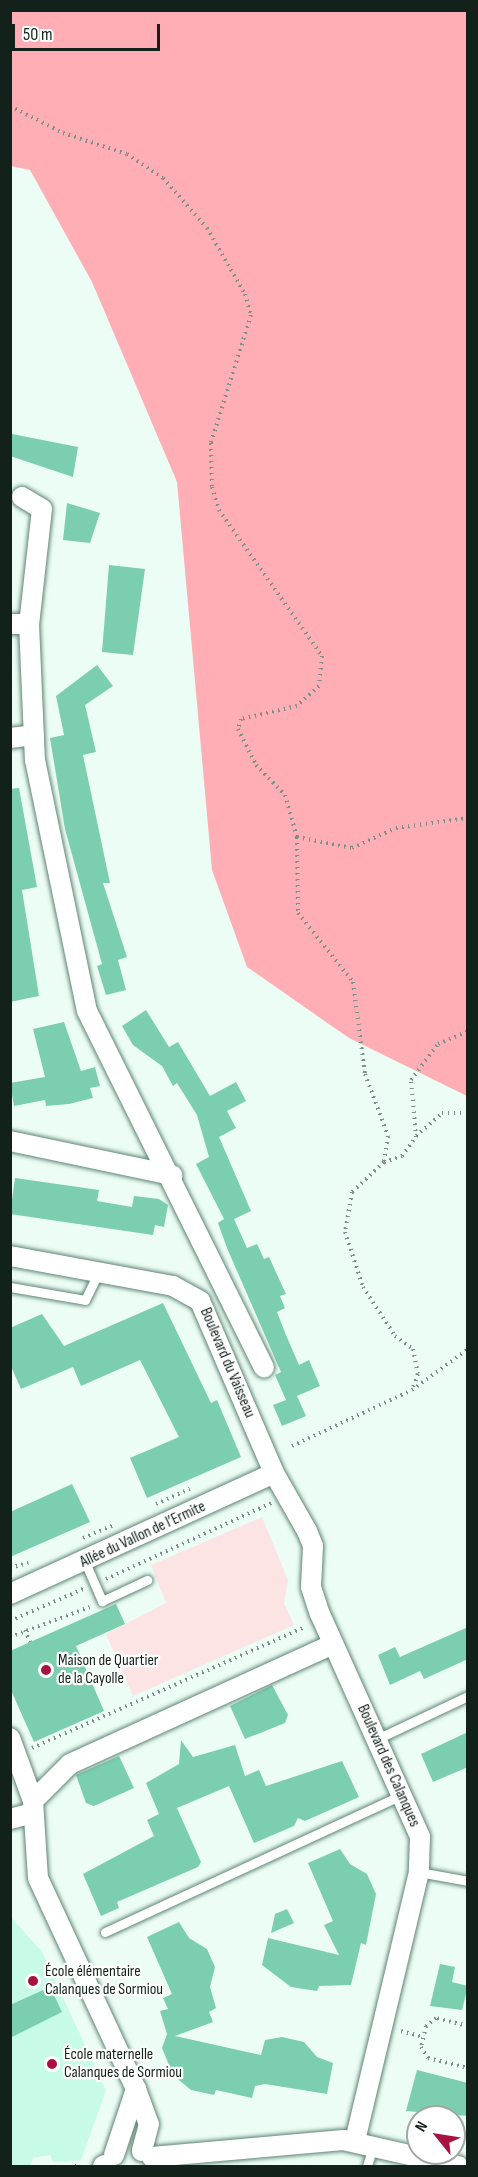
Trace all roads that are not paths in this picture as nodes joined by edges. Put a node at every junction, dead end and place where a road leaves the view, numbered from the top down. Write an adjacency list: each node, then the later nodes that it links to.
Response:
1 (22, 497): 2 (street)
2 (20, 624): 3 (street)
3 (34, 735): 4 (street); 6 (street)
4 (10, 738)
5 (10, 1141): 6 (street)
6 (172, 1175): 10 (street)
7 (10, 1256): 8 (street, Boulevard du Vaisseau)
8 (98, 1273): 9 (lane); 11 (street, Boulevard du Vaisseau)
9 (10, 1287)
10 (264, 1367)
11 (274, 1473): 12 (street, Allée du Vallon de l’Ermite); 15 (street, Boulevard des Calanques)
12 (85, 1562): 13 (lane); 14 (street, Allée du Vallon de l’Ermite)
13 (147, 1580)
14 (10, 1594)
15 (333, 1644): 17 (street, Boulevard des Calanques); 20 (street)
16 (468, 1696): 17 (lane)
17 (377, 1739): 19 (street, Boulevard des Calanques)
18 (14, 1746): 20 (street)
19 (402, 1795): 22 (street, Boulevard des Calanques); 24 (lane)
20 (33, 1807): 21 (street); 25 (street)
21 (10, 1819)
22 (419, 1872): 23 (lane); 26 (street, Boulevard des Calanques)
23 (468, 1881)
24 (105, 1932)
25 (136, 2089): 29 (street); 30 (street)
26 (364, 2144): 27 (street); 28 (street); 32 (lane)
27 (210, 2154): 29 (street); 31 (street)
28 (406, 2155)
29 (151, 2158): 30 (street)
30 (107, 2163)
31 (195, 2166)
32 (367, 2166)

